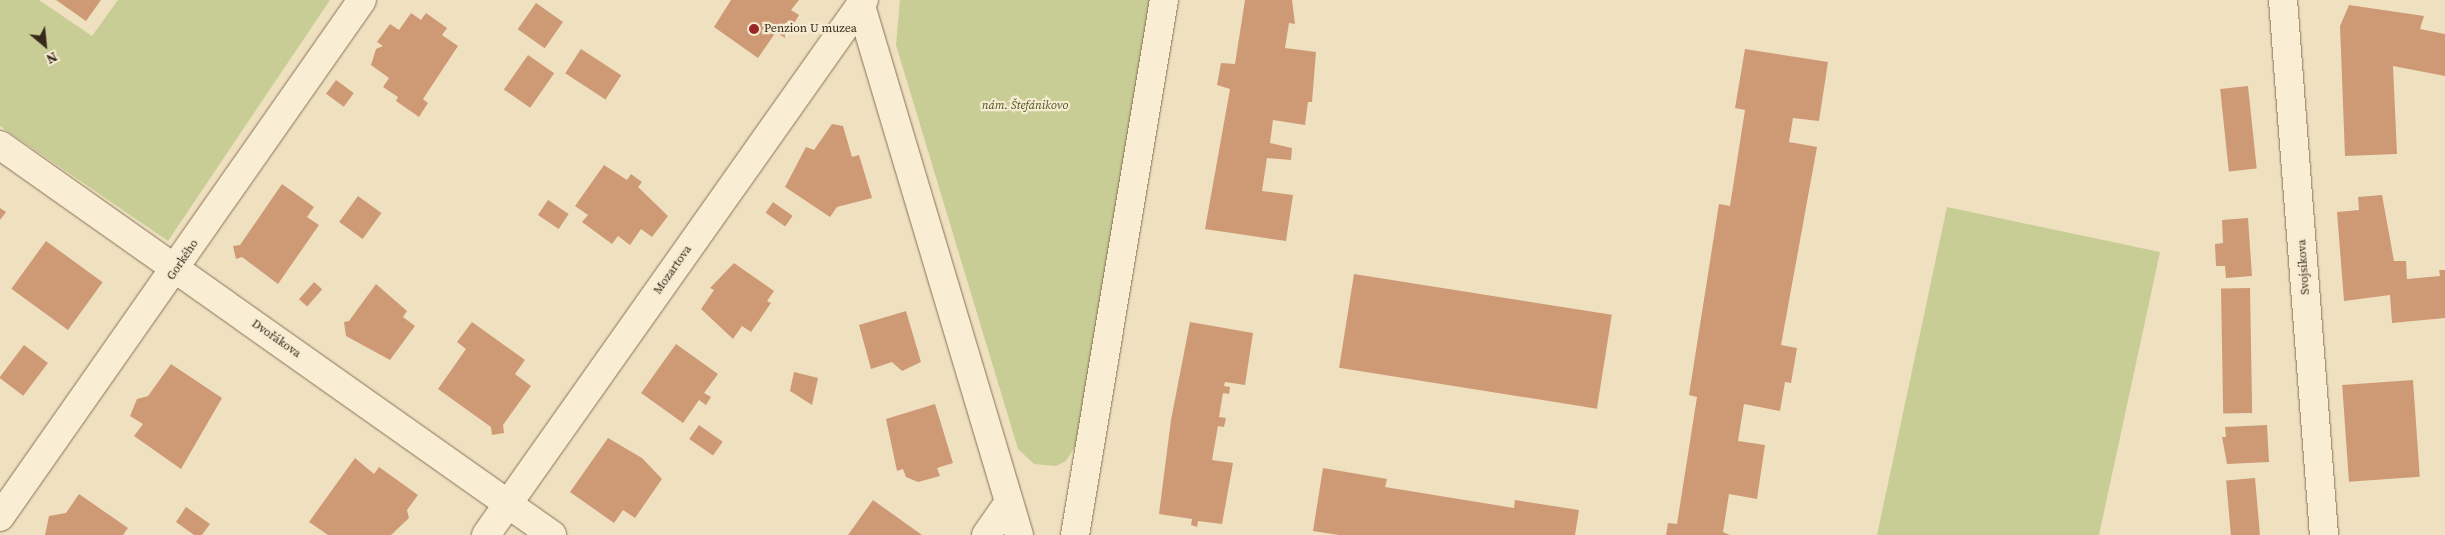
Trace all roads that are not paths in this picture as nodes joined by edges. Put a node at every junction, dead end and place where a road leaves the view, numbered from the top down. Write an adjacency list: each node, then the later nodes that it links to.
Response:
1 (362, 0): 6 (street, Gorkého)
2 (1164, 0): 14 (street)
3 (2283, 0): 15 (street, Svojsíkova)
4 (863, 3): 7 (street, Mozartova); 8 (street)
5 (0, 144): 6 (street, Dvořákova)
6 (178, 269): 7 (street, Dvořákova); 9 (street, Gorkého)
7 (508, 504): 10 (street, Mozartova); 11 (street, Dvořákova)
8 (1007, 505): 12 (street); 13 (street)
9 (0, 517)
10 (486, 535)
11 (552, 535)
12 (986, 535)
13 (1019, 535)
14 (1075, 535)
15 (2324, 535)

